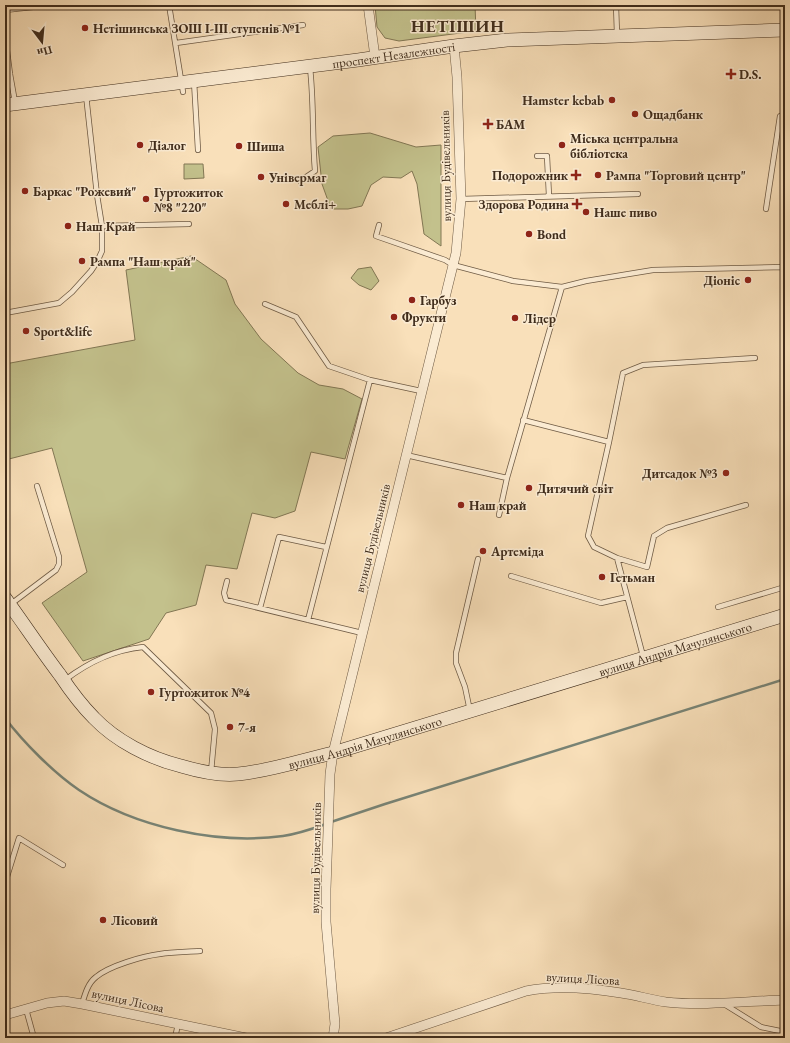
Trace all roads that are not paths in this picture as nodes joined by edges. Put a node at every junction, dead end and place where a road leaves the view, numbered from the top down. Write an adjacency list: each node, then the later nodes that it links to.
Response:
1 (169, 5): 10 (lane)
2 (368, 5): 12 (street)
3 (616, 5): 9 (lane)
4 (33, 7): 5 (lane)
5 (5, 10)
6 (303, 25): 10 (lane)
7 (785, 30): 9 (street, проспект Незалежності)
8 (5, 35): 16 (lane)
9 (617, 36): 11 (street, проспект Незалежності)
10 (176, 43): 14 (lane)
11 (454, 46): 12 (street, проспект Незалежності); 23 (street, вулиця Будівельників)
12 (375, 58): 13 (street, проспект Незалежності)
13 (310, 66): 14 (street, проспект Незалежності); 20 (lane)
14 (186, 85): 15 (street, проспект Незалежності); 18 (lane)
15 (86, 95): 16 (street, проспект Незалежності); 27 (lane)
16 (10, 104)
17 (785, 114): 24 (lane)
18 (198, 150)
19 (537, 156): 22 (lane)
20 (300, 181)
21 (638, 194): 22 (lane)
22 (549, 196): 23 (lane)
23 (461, 199): 28 (street, вулиця Будівельників)
24 (766, 209)
25 (189, 224): 27 (lane)
26 (379, 225): 28 (lane)
27 (102, 226): 33 (lane)
28 (453, 265): 31 (lane); 36 (street, вулиця Будівельників)
29 (784, 267): 30 (lane); 31 (lane)
30 (785, 273)
31 (562, 287): 37 (lane)
32 (265, 304): 35 (lane)
33 (5, 313)
34 (755, 358): 38 (lane)
35 (370, 380): 36 (lane); 44 (lane)
36 (421, 391): 39 (street, вулиця Будівельників)
37 (523, 420): 38 (lane); 40 (lane)
38 (609, 442): 45 (lane)
39 (406, 455): 40 (lane); 56 (street, вулиця Будівельників)
40 (507, 478): 43 (lane)
41 (37, 486): 51 (lane)
42 (746, 505): 45 (lane)
43 (499, 515)
44 (326, 547): 53 (lane); 55 (lane)
45 (617, 558): 50 (lane)
46 (478, 559): 59 (lane)
47 (511, 576): 50 (lane)
48 (226, 581): 53 (lane)
49 (785, 587): 52 (lane)
50 (626, 597): 57 (lane)
51 (7, 601): 58 (street, вулиця Андрія Мачулянського)
52 (718, 606)
53 (260, 608): 55 (lane)
54 (785, 615): 57 (street, вулиця Андрія Мачулянського)
55 (308, 620): 56 (lane)
56 (362, 632): 60 (street, вулиця Будівельників)
57 (644, 658): 59 (street, вулиця Андрія Мачулянського)
58 (64, 681): 61 (street, вулиця Андрія Мачулянського); 61 (lane)
59 (470, 712): 60 (street, вулиця Андрія Мачулянського)
60 (333, 753): 61 (street, вулиця Андрія Мачулянського); 75 (street, вулиця Будівельників)
61 (211, 773)
62 (63, 865): 63 (lane)
63 (5, 883)
64 (200, 951): 67 (lane)
65 (785, 1000): 66 (street, вулиця Лісова)
66 (721, 1002): 71 (lane); 76 (street, вулиця Лісова)
67 (82, 1004): 68 (street, вулиця Лісова); 70 (street, вулиця Лісова)
68 (26, 1009): 69 (street, вулиця Лісова); 72 (lane)
69 (5, 1015)
70 (178, 1024): 73 (lane); 74 (street, вулиця Лісова)
71 (785, 1032)
72 (34, 1038)
73 (175, 1038)
74 (246, 1038)
75 (333, 1038)
76 (386, 1038)

